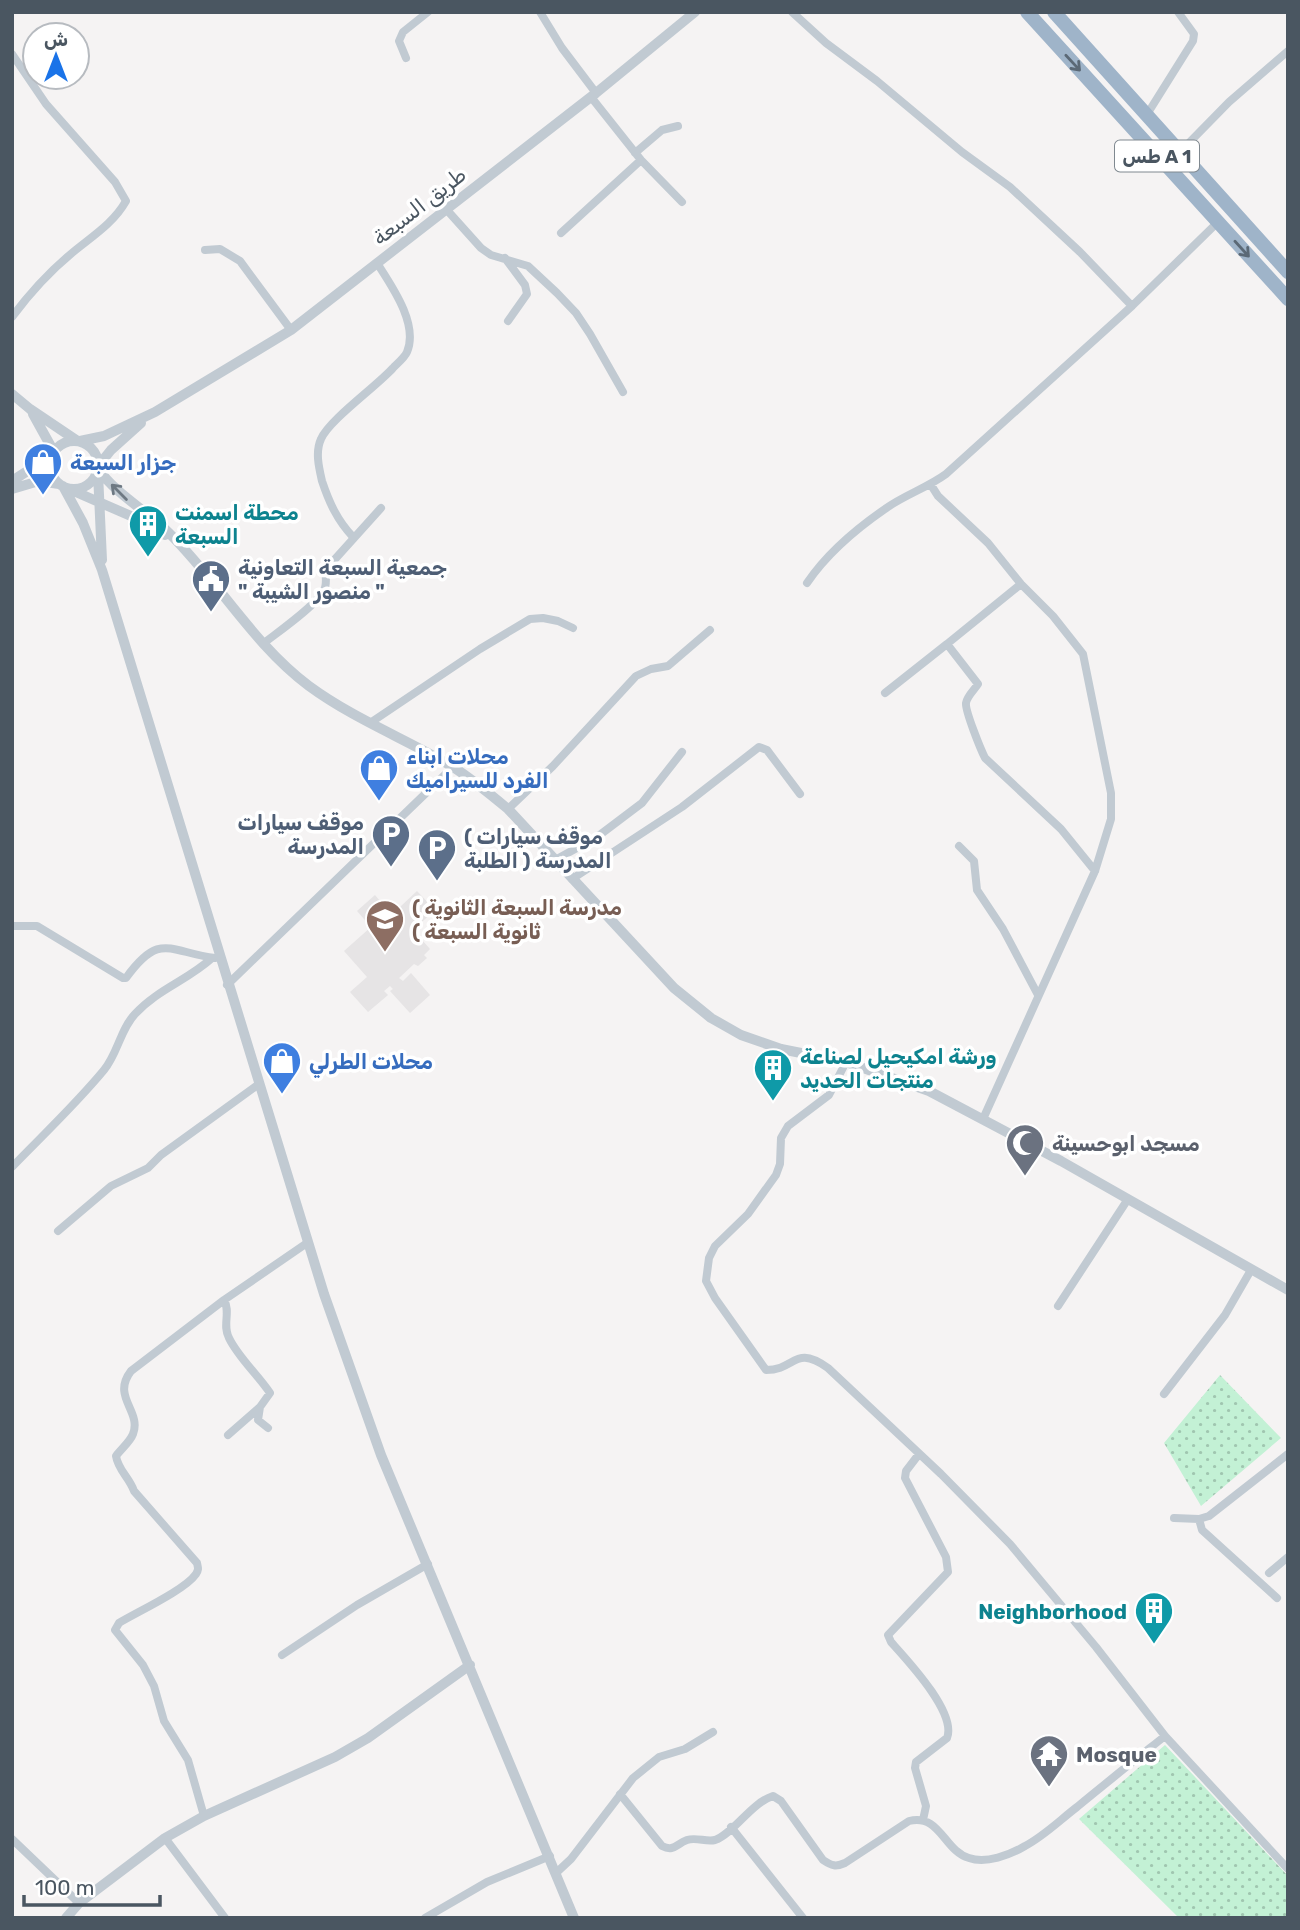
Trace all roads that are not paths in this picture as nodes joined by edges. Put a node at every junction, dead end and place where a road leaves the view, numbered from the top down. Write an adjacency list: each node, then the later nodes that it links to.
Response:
1 (428, 12): 10 (street)
2 (540, 12): 11 (street)
3 (695, 12): 11 (street, طريق السبعة)
4 (792, 12): 25 (street)
5 (1027, 12): 18 (highway, طس A 1, one-way to 18)
6 (1054, 12): 12 (highway, طس A 1)
7 (1178, 12): 12 (street)
8 (1288, 51): 14 (street)
9 (12, 54): 26 (street)
10 (406, 58)
11 (593, 95): 15 (street); 17 (street, طريق السبعة)
12 (1146, 116): 14 (highway, طس A 1)
13 (678, 126): 15 (street)
14 (1179, 153): 23 (highway, طس A 1)
15 (638, 157): 16 (street); 19 (street)
16 (682, 202)
17 (446, 209): 21 (street); 22 (street, طريق السبعة)
18 (1218, 222): 24 (highway, طس A 1, one-way to 24); 25 (street)
19 (561, 233)
20 (205, 250): 28 (street)
21 (505, 258): 27 (street); 29 (street)
22 (377, 263): 28 (street, طريق السبعة); 42 (street)
23 (1288, 272)
24 (1287, 296)
25 (1132, 306): 37 (street)
26 (12, 317)
27 (508, 321)
28 (291, 330): 32 (street, طريق السبعة)
29 (623, 392)
30 (12, 394): 31 (street)
31 (30, 409): 33 (street); 34 (street)
32 (155, 412): 33 (street); 35 (street)
33 (78, 441): 34 (street); 35 (street)
34 (53, 454): 36 (street); 38 (street)
35 (98, 469): 38 (street); 40 (street); 43 (street, one-way to 35)
36 (12, 481)
37 (931, 485): 45 (street); 46 (street)
38 (63, 486): 39 (street); 40 (street); 44 (street)
39 (12, 489)
40 (99, 503): 43 (street); 44 (street)
41 (381, 508): 42 (street)
42 (353, 537): 49 (street)
43 (180, 544): 49 (street)
44 (102, 570): 62 (street)
45 (807, 583)
46 (1021, 584): 50 (street); 59 (street)
47 (573, 628): 52 (street)
48 (710, 630): 56 (street)
49 (264, 643): 52 (street)
50 (947, 645): 51 (street); 59 (street)
51 (885, 693)
52 (370, 723): 54 (street)
53 (681, 752): 58 (street)
54 (453, 767): 56 (street); 63 (street)
55 (800, 794): 60 (street)
56 (508, 809): 58 (street)
57 (959, 846): 64 (street)
58 (555, 860): 60 (street)
59 (1095, 871): 64 (street)
60 (572, 879): 65 (street)
61 (12, 926): 62 (street)
62 (216, 958): 63 (street); 68 (street)
63 (228, 985): 66 (street)
64 (1038, 995): 67 (street)
65 (846, 1062): 67 (street); 80 (street)
66 (259, 1084): 70 (street); 71 (street)
67 (983, 1119): 69 (street)
68 (12, 1167)
69 (1128, 1199): 72 (street); 75 (street)
70 (58, 1231)
71 (307, 1243): 74 (street); 85 (street)
72 (1251, 1270): 73 (street); 76 (street)
73 (1288, 1290)
74 (224, 1300): 77 (street); 93 (street)
75 (1058, 1306)
76 (1164, 1394)
77 (260, 1406): 78 (street); 79 (street)
78 (268, 1428)
79 (228, 1435)
80 (919, 1454): 91 (street); 94 (street)
81 (1288, 1454): 83 (street)
82 (1174, 1518): 83 (street)
83 (1199, 1519): 87 (street)
84 (1288, 1557): 86 (street)
85 (428, 1564): 88 (street); 89 (street)
86 (1269, 1573)
87 (1277, 1598)
88 (282, 1655)
89 (470, 1665): 93 (street); 98 (street)
90 (713, 1732): 92 (street)
91 (1165, 1736): 94 (street); 99 (street)
92 (620, 1794): 95 (street); 100 (street)
93 (204, 1816): 96 (street)
94 (923, 1820): 95 (street)
95 (731, 1828): 105 (street)
96 (165, 1838): 101 (street); 102 (street)
97 (12, 1839): 101 (street)
98 (550, 1856): 100 (street); 103 (street)
99 (1288, 1869)
100 (556, 1873): 104 (street)
101 (74, 1913)
102 (225, 1918)
103 (425, 1918)
104 (574, 1918)
105 (803, 1918)

